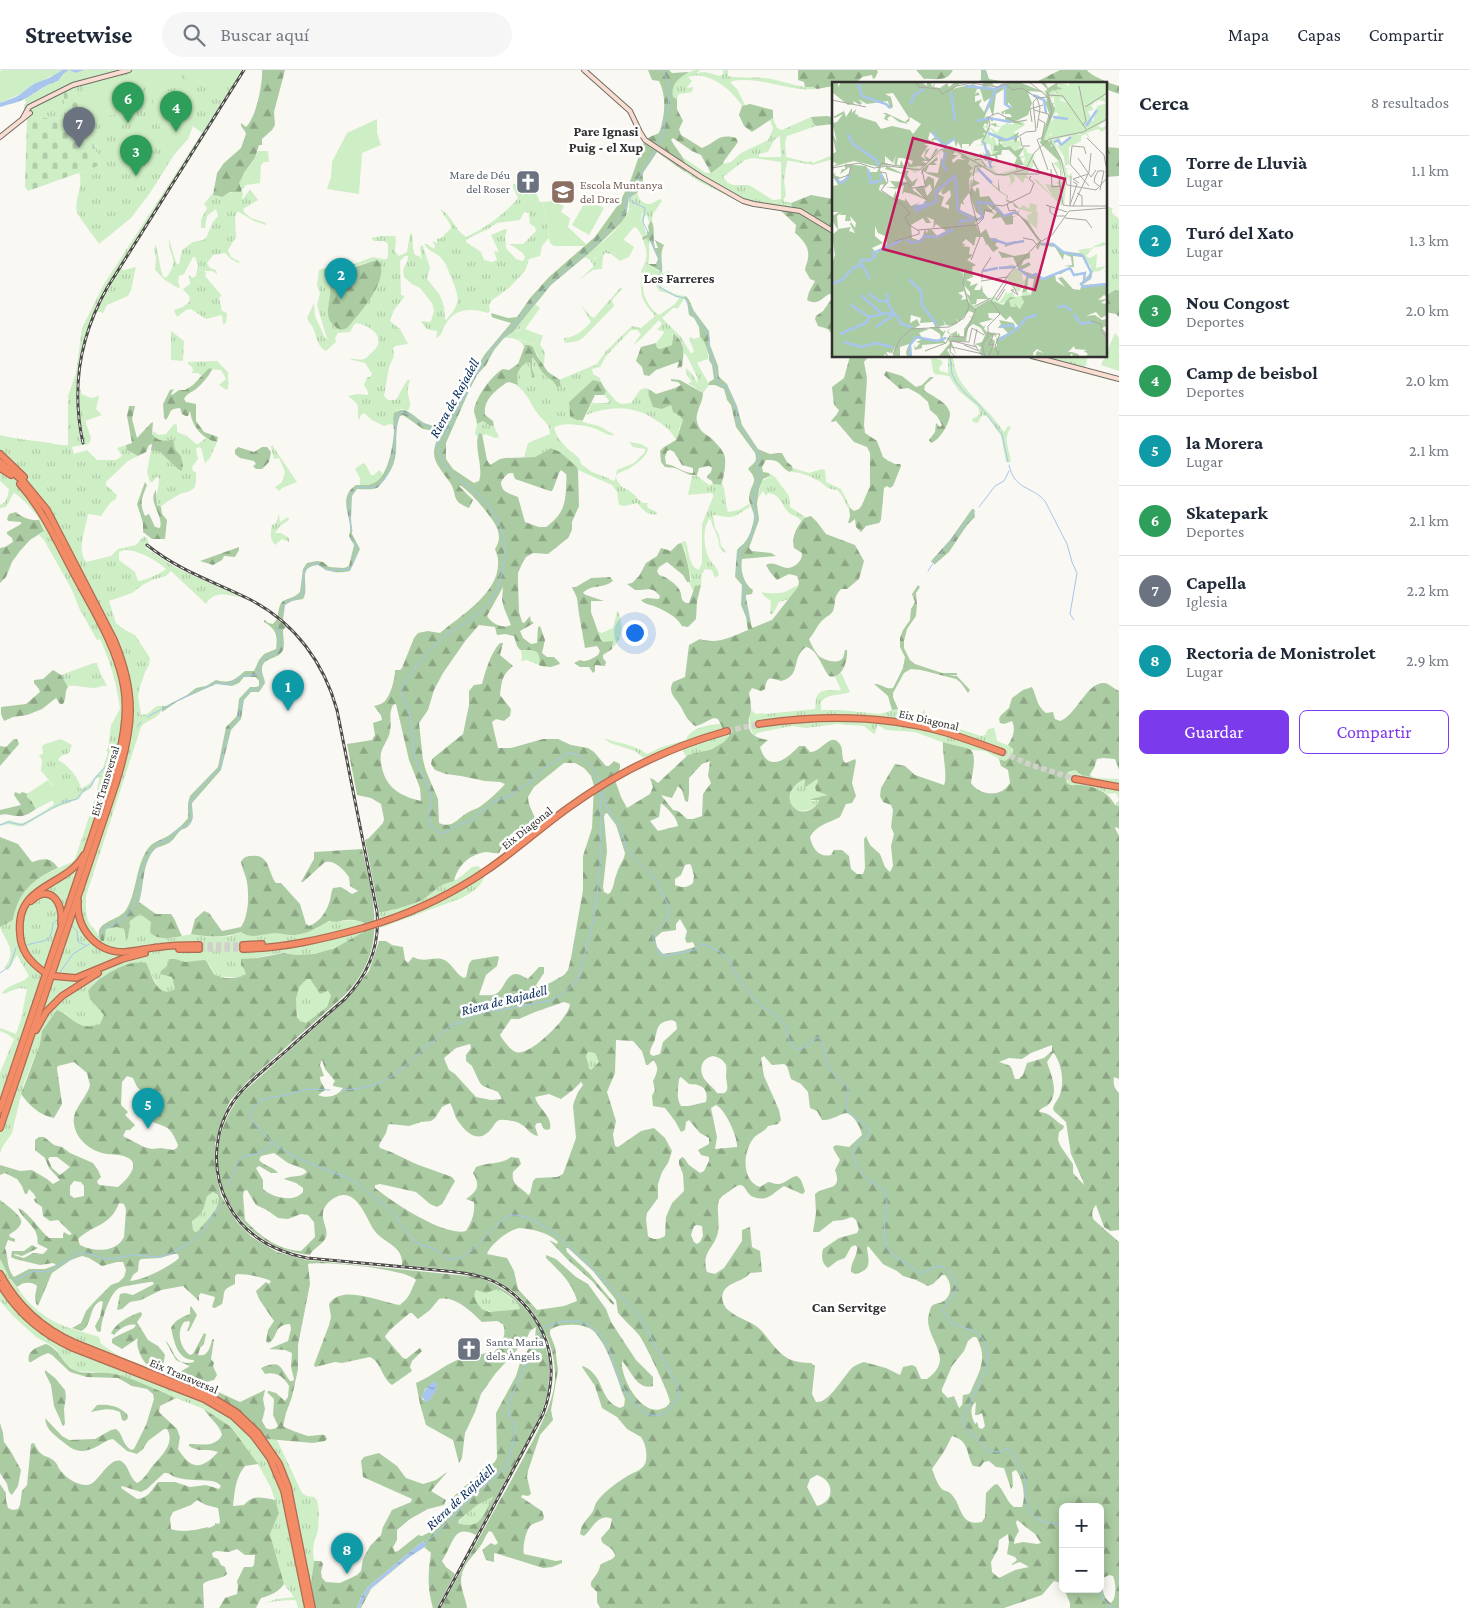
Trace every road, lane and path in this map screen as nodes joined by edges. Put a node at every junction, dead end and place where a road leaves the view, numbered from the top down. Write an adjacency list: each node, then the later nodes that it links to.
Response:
1 (129, 70): 3 (street)
2 (584, 70): 4 (street)
3 (0, 137)
4 (832, 230)
5 (1040, 358): 6 (street)
6 (1119, 379)
7 (0, 454): 10 (highway)
8 (0, 462): 10 (highway, Eix Transversal)
9 (0, 467): 16 (highway, Eix Transversal)
10 (41, 502): 17 (highway, Eix Transversal)
11 (759, 724): 13 (highway, Eix Diagonal)
12 (727, 731): 19 (highway, Eix Diagonal, bridge)
13 (1002, 752)
14 (1076, 779): 15 (highway)
15 (1119, 787)
16 (95, 827): 18 (highway, Eix Transversal); 18 (highway)
17 (83, 882): 20 (highway); 22 (highway, Eix Transversal)
18 (59, 937): 23 (highway, Eix Transversal)
19 (243, 947)
20 (143, 950): 21 (highway); 21 (highway)
21 (136, 955): 22 (highway)
22 (29, 1044): 24 (highway, Eix Transversal)
23 (0, 1110)
24 (0, 1128)
25 (0, 1274): 28 (highway, Eix Transversal)
26 (0, 1284): 27 (highway, Eix Transversal)
27 (308, 1608)
28 (312, 1608)

